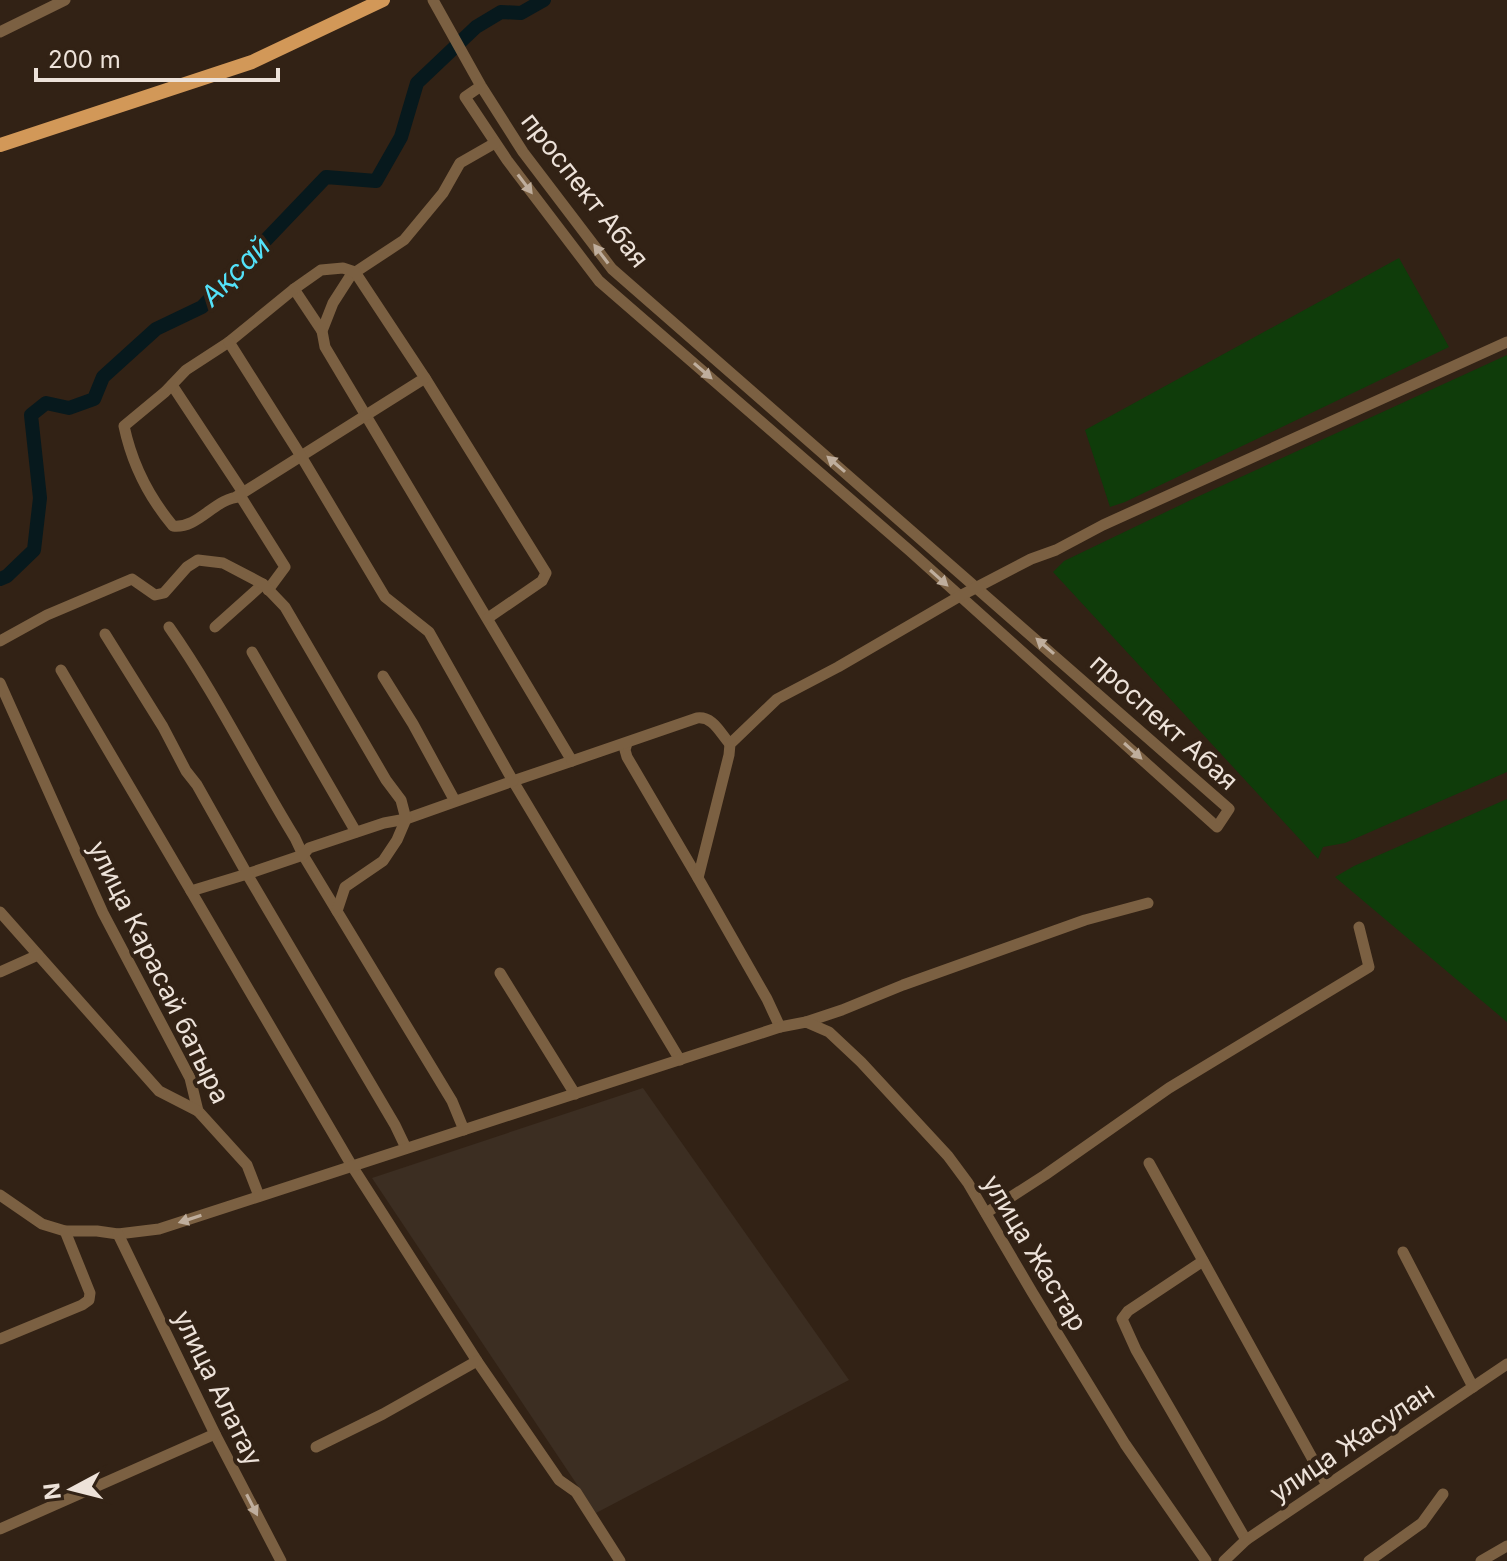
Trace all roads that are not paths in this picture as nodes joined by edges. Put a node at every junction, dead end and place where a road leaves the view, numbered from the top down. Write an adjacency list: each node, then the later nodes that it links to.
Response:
1 (65, 0): 4 (street)
2 (383, 0): 7 (main road)
3 (435, 2): 5 (street, проспект Абая)
4 (0, 32)
5 (481, 86): 6 (street, проспект Абая); 19 (street, проспект Абая, one-way to 5)
6 (495, 143): 8 (street); 20 (street, проспект Абая, one-way to 20)
7 (0, 145)
8 (355, 272): 9 (street); 10 (street); 13 (street)
9 (294, 289): 10 (street); 11 (street)
10 (322, 331): 15 (street)
11 (229, 342): 14 (street); 16 (street)
12 (1507, 342): 19 (street)
13 (425, 378): 15 (street); 21 (street)
14 (172, 385): 17 (street); 17 (street)
15 (365, 416): 16 (street); 21 (street)
16 (301, 456): 17 (street); 33 (street)
17 (239, 494): 18 (street)
18 (266, 587): 23 (street); 25 (street); 35 (street)
19 (978, 588): 20 (street); 20 (street, проспект Абая, one-way to 19)
20 (960, 596): 31 (street)
21 (488, 618): 32 (street)
22 (169, 627): 37 (street)
23 (215, 627)
24 (105, 634): 38 (street)
25 (0, 641)
26 (252, 652): 36 (street)
27 (61, 670): 40 (street)
28 (383, 676): 34 (street)
29 (0, 683): 52 (street, улица Карасай батыра)
30 (627, 743): 31 (street); 32 (street); 39 (street)
31 (730, 744): 39 (street)
32 (572, 761): 33 (street)
33 (513, 781): 34 (street); 50 (street)
34 (455, 801): 35 (street)
35 (406, 819): 36 (street); 42 (street)
36 (356, 832): 37 (street)
37 (303, 855): 38 (street); 42 (street)
38 (247, 874): 40 (street); 54 (street)
39 (698, 878): 49 (street)
40 (191, 891): 56 (street)
41 (1148, 903): 48 (street)
42 (337, 911): 53 (street)
43 (0, 912): 45 (street)
44 (1359, 927): 59 (street)
45 (38, 955): 46 (street); 52 (street)
46 (0, 972)
47 (500, 973): 51 (street)
48 (806, 1022): 49 (street); 59 (street, улица Жастар)
49 (780, 1027): 50 (street)
50 (680, 1060): 51 (street)
51 (575, 1094): 53 (street)
52 (198, 1111): 58 (street, улица Карасай батыра)
53 (464, 1130): 54 (street)
54 (406, 1148): 56 (street)
55 (1149, 1163): 63 (street)
56 (352, 1166): 58 (street); 65 (street)
57 (0, 1195): 60 (street)
58 (259, 1196): 61 (street, one-way to 61)
59 (986, 1213): 77 (street, улица Жастар)
60 (65, 1231): 61 (street); 64 (street)
61 (118, 1234): 68 (street, улица Алатау)
62 (1403, 1252): 67 (street)
63 (1203, 1261): 70 (street); 73 (street)
64 (0, 1339)
65 (477, 1361): 69 (street); 76 (street)
66 (1507, 1364): 67 (street, улица Жасулан)
67 (1473, 1387): 70 (street, улица Жасулан)
68 (215, 1434): 72 (street); 75 (street, улица Алатау, one-way to 75)
69 (316, 1447)
70 (1327, 1485): 73 (street, улица Жасулан)
71 (1443, 1494): 79 (street)
72 (0, 1529)
73 (1246, 1540): 78 (street, улица Жасулан)
74 (1507, 1546): 80 (street)
75 (281, 1561)
76 (620, 1561)
77 (1206, 1561)
78 (1224, 1561)
79 (1369, 1561)
80 (1481, 1561)

